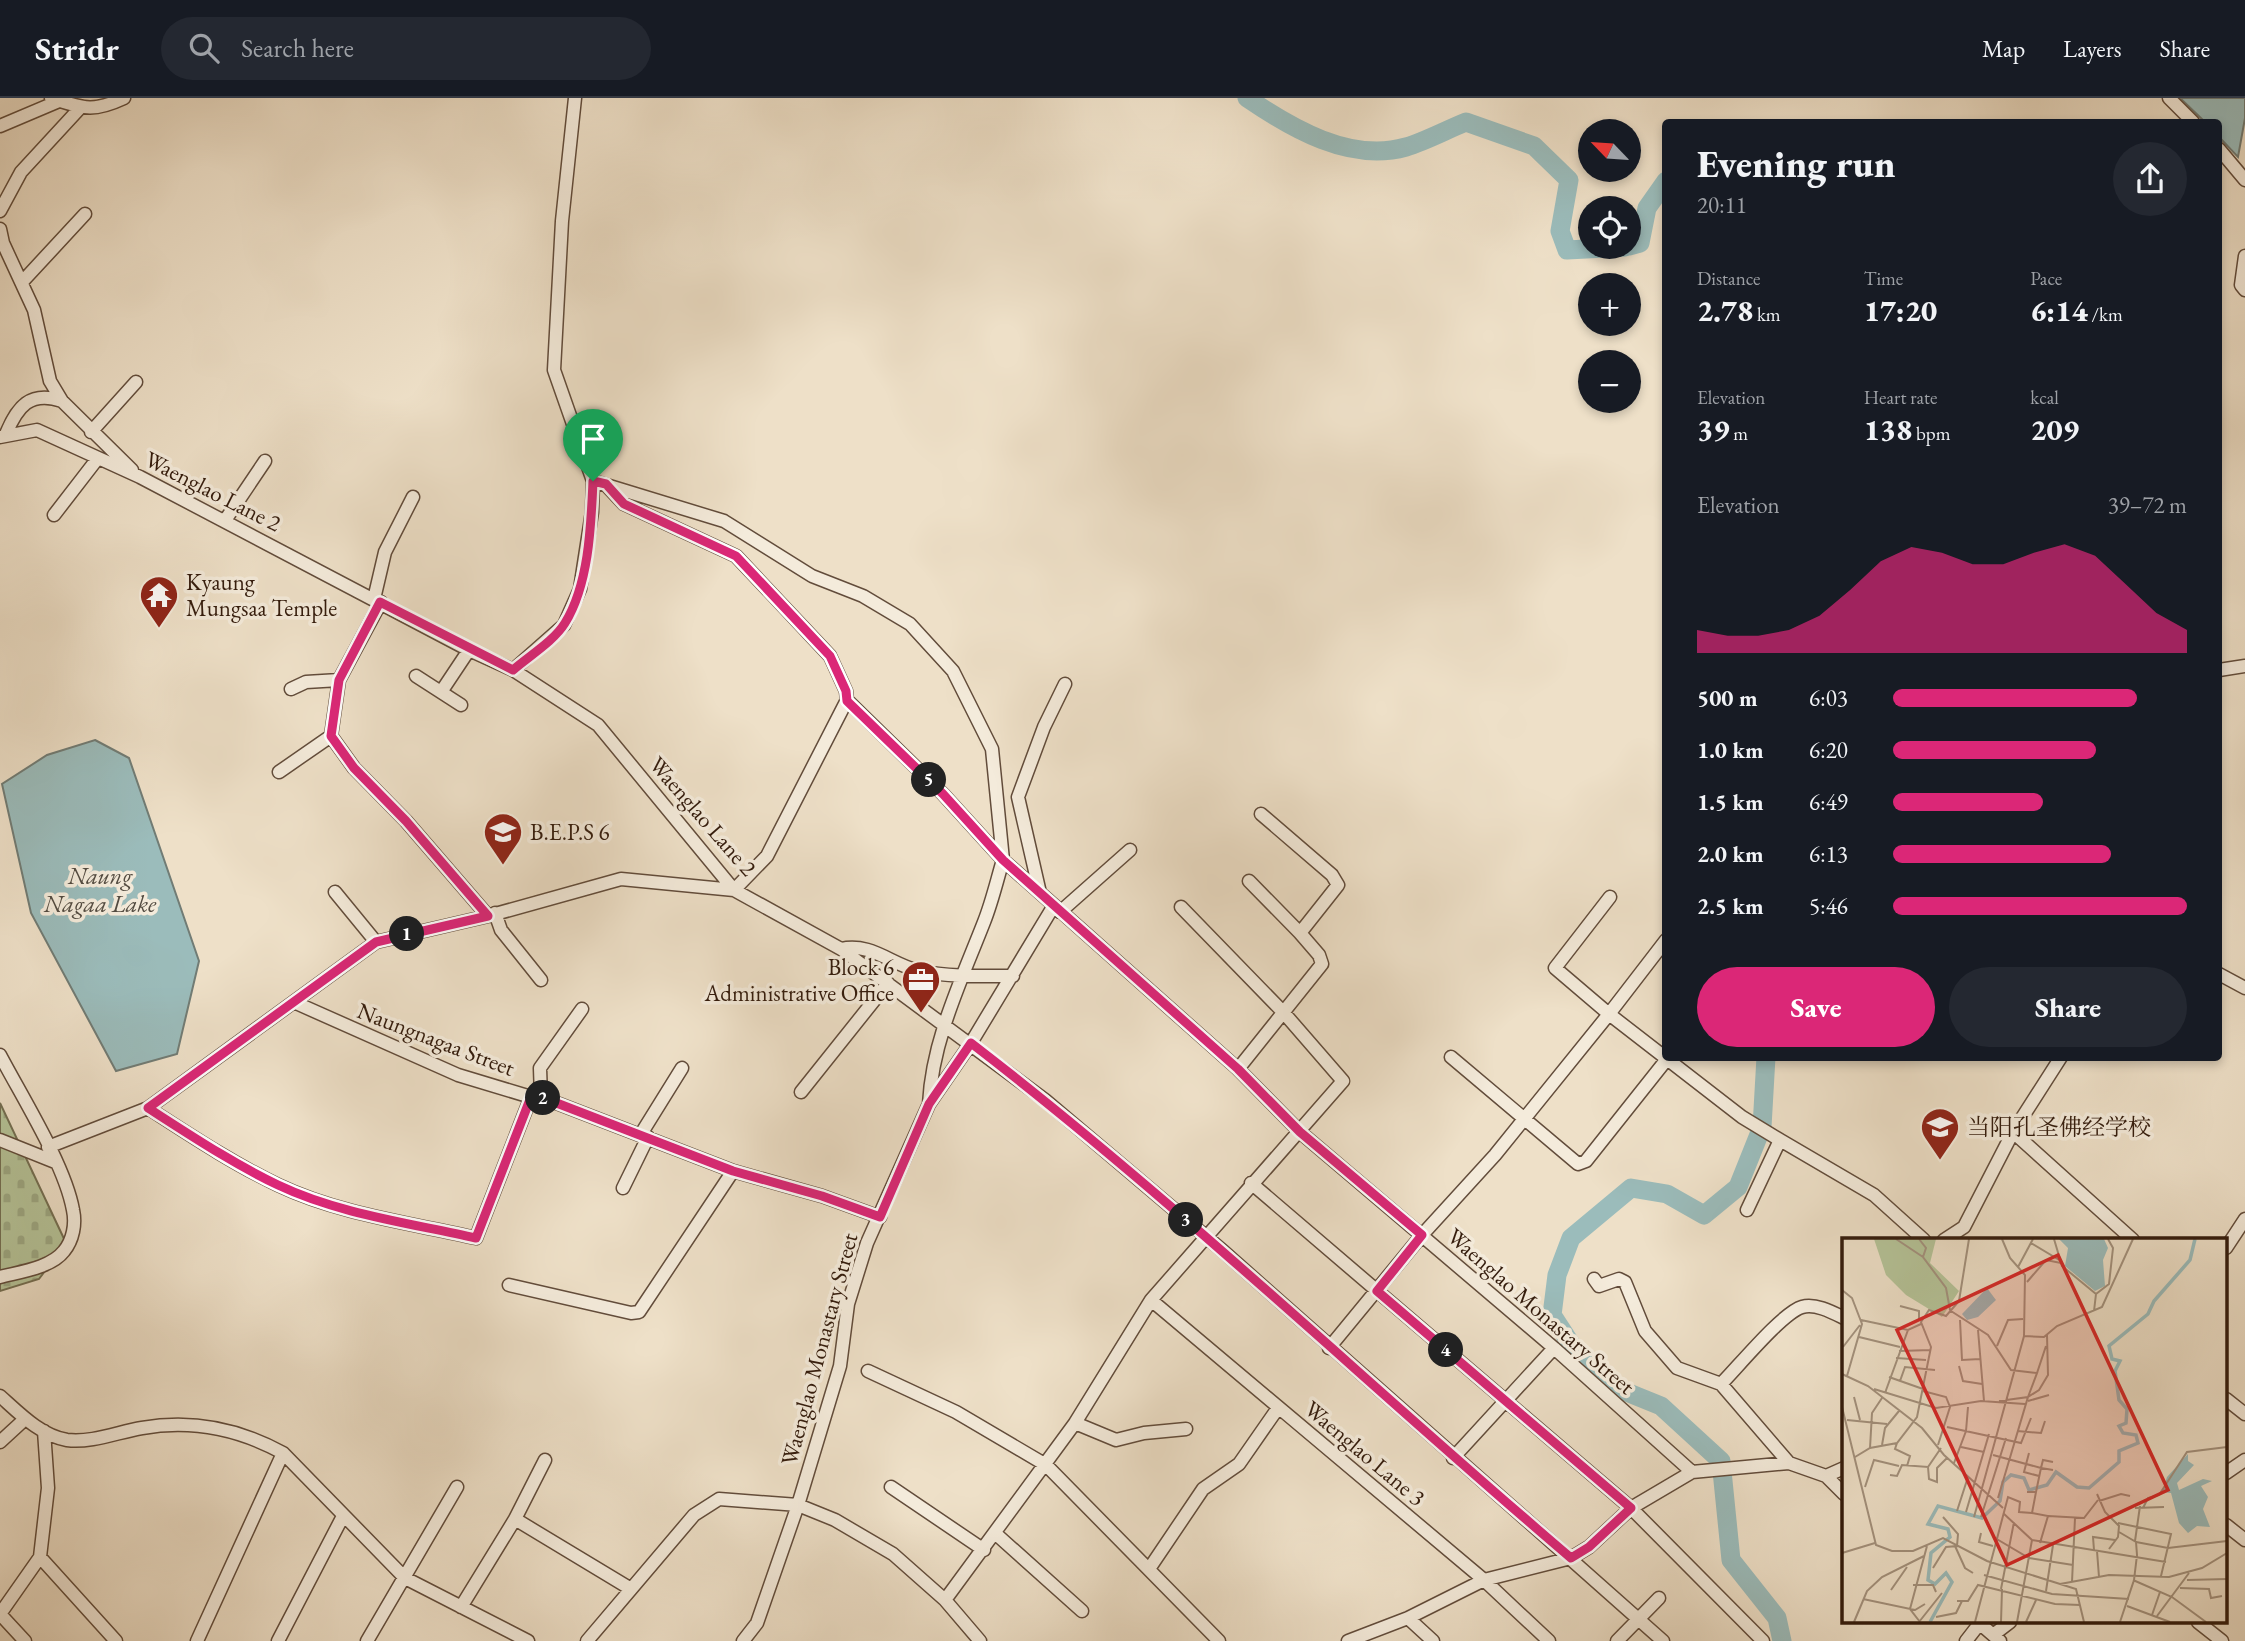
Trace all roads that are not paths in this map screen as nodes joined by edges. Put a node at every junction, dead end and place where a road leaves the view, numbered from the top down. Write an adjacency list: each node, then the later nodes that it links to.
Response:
1 (124, 98): 5 (street)
2 (575, 98): 23 (street)
3 (2169, 98): 6 (street)
4 (55, 99): 5 (street); 7 (street)
5 (80, 108): 10 (street)
6 (2190, 119)
7 (0, 126)
8 (2222, 153): 9 (street)
9 (2245, 180)
10 (0, 211)
11 (85, 214): 14 (street)
12 (0, 229): 14 (street)
13 (2245, 256): 15 (street)
14 (23, 281): 17 (street)
15 (2245, 290)
16 (136, 382): 18 (street)
17 (62, 401): 18 (street); 19 (street)
18 (91, 432): 22 (street)
19 (3, 436): 20 (street, Waenglao Lane 2)
20 (98, 458): 22 (street, Waenglao Lane 2); 25 (street)
21 (265, 461): 26 (street)
22 (139, 477): 26 (street, Waenglao Lane 2)
23 (599, 482): 30 (street); 37 (street); 43 (street)
24 (413, 497): 27 (street)
25 (54, 515)
26 (226, 519): 27 (street, Waenglao Lane 2)
27 (377, 600): 28 (street, Waenglao Lane 2); 33 (street)
28 (469, 650): 30 (street, Waenglao Lane 2); 36 (street)
29 (2245, 666): 31 (street)
30 (513, 670): 45 (street, Waenglao Lane 2)
31 (2222, 670)
32 (416, 676): 36 (street)
33 (339, 680): 35 (street); 39 (street)
34 (1065, 684): 47 (street)
35 (291, 690)
36 (440, 692): 38 (street)
37 (847, 701): 43 (street); 45 (street)
38 (461, 705)
39 (331, 736): 40 (street); 51 (street)
40 (279, 772)
41 (1261, 814): 52 (street)
42 (1130, 850): 50 (street)
43 (1003, 860): 47 (street); 56 (street)
44 (1249, 881): 52 (street)
45 (734, 890): 51 (street); 55 (street, Waenglao Lane 2)
46 (335, 892): 53 (street)
47 (1040, 894): 50 (street)
48 (1610, 898): 65 (street)
49 (1181, 907): 64 (street)
50 (1057, 909): 57 (street, Waenglao Monastary Street); 75 (street, Waenglao Monastary Street)
51 (491, 915): 53 (street); 59 (street)
52 (1300, 933): 64 (street)
53 (376, 942): 62 (street)
54 (1662, 945): 65 (street)
55 (841, 949): 56 (street); 60 (street, Waenglao Lane 2)
56 (962, 976): 57 (street); 66 (street)
57 (1013, 976): 67 (street, Waenglao Monastary Street)
58 (2222, 976): 61 (street)
59 (541, 979)
60 (888, 983): 66 (street, Waenglao Lane 2); 76 (street)
61 (2245, 988)
62 (296, 1003): 77 (street, Naungnagaa Street); 79 (street)
63 (582, 1009): 77 (street)
64 (1284, 1013): 75 (street); 81 (street)
65 (1609, 1014): 69 (street); 80 (street)
66 (944, 1024): 67 (street, Waenglao Lane 2); 78 (street)
67 (971, 1043): 78 (street, Waenglao Monastary Street); 95 (street, Waenglao Lane 2)
68 (0, 1055): 86 (street)
69 (1662, 1055)
70 (1451, 1057): 80 (street)
71 (1665, 1061): 80 (street)
72 (1670, 1061): 85 (street)
73 (2058, 1061): 82 (street)
74 (682, 1068): 83 (street)
75 (1238, 1069): 81 (street, Waenglao Monastary Street)
76 (800, 1092)
77 (536, 1097): 79 (street); 83 (street, Naungnagaa Street)
78 (929, 1104): 92 (street, Waenglao Monastary Street)
79 (148, 1108): 86 (street)
80 (1524, 1118): 94 (street)
81 (1300, 1132): 89 (street); 94 (street, Waenglao Monastary Street)
82 (2013, 1132): 97 (street); 98 (street)
83 (645, 1136): 88 (street, Naungnagaa Street); 90 (street)
84 (0, 1140): 87 (street)
85 (1780, 1140): 91 (street); 96 (street)
86 (48, 1147): 87 (street)
87 (55, 1162): 100 (street)
88 (733, 1171): 92 (street, Naungnagaa Street); 102 (street)
89 (1251, 1183): 95 (street); 103 (street)
90 (623, 1188)
91 (1747, 1210)
92 (880, 1217): 133 (street, Waenglao Monastary Street)
93 (2245, 1219): 99 (street)
94 (1422, 1235): 103 (street); 107 (street, Waenglao Monastary Street)
95 (1206, 1236): 104 (street); 106 (street, Waenglao Lane 2)
96 (1922, 1238)
97 (1947, 1238)
98 (2131, 1238)
99 (2228, 1245)
100 (0, 1277)
101 (1594, 1279): 109 (street)
102 (509, 1285)
103 (1377, 1291): 106 (street); 111 (street)
104 (1151, 1300): 113 (street, Waenglao Lane 3); 116 (street)
105 (1842, 1317): 109 (street)
106 (1329, 1348): 121 (street, Waenglao Lane 2)
107 (1554, 1348): 111 (street); 127 (street, Waenglao Monastary Street)
108 (868, 1371): 125 (street)
109 (1721, 1384): 124 (street)
110 (0, 1396): 115 (street)
111 (1506, 1401): 121 (street); 134 (street)
112 (2228, 1401): 114 (street)
113 (1278, 1409): 143 (street); 145 (street, Waenglao Lane 3)
114 (2245, 1414)
115 (25, 1419): 118 (street); 119 (street)
116 (1076, 1423): 117 (street); 125 (street)
117 (1186, 1429)
118 (44, 1431): 120 (street); 141 (street)
119 (2, 1435)
120 (283, 1453): 135 (street); 160 (street)
121 (1453, 1458): 142 (street, Waenglao Lane 2)
122 (545, 1460): 136 (street)
123 (2245, 1460): 128 (street)
124 (1789, 1463): 127 (street); 129 (street)
125 (1046, 1465): 138 (street); 143 (street)
126 (1842, 1469): 129 (street)
127 (1692, 1472): 134 (street)
128 (2228, 1472)
129 (1826, 1476): 132 (street)
130 (457, 1487): 144 (street)
131 (891, 1487): 140 (street)
132 (1842, 1492)
133 (798, 1505): 146 (street); 148 (street); 165 (street, Waenglao Monastary Street)
134 (1631, 1508): 142 (street); 173 (street)
135 (343, 1516): 144 (street); 161 (street)
136 (515, 1520): 146 (street); 149 (street)
137 (2228, 1527): 139 (street)
138 (996, 1534): 140 (street); 150 (street)
139 (2245, 1540)
140 (984, 1550): 148 (street)
141 (40, 1557): 158 (street); 159 (street)
142 (1571, 1558): 145 (street); 152 (street, Waenglao Lane 2)
143 (1149, 1569): 167 (street)
144 (405, 1578): 149 (street); 162 (street)
145 (1484, 1580): 151 (street); 170 (street, Waenglao Lane 3)
146 (631, 1589): 164 (street)
147 (1659, 1598): 152 (street)
148 (945, 1600): 166 (street)
149 (461, 1607): 163 (street)
150 (1082, 1611)
151 (1408, 1618): 168 (street); 169 (street)
152 (1639, 1619): 171 (street); 172 (street, Waenglao Lane 2)
153 (1978, 1624): 174 (street)
154 (1980, 1624): 157 (street)
155 (2008, 1624): 157 (street)
156 (2201, 1624): 175 (street)
157 (1997, 1638)
158 (25, 1641)
159 (116, 1641)
160 (197, 1641)
161 (278, 1641)
162 (367, 1641)
163 (528, 1641)
164 (587, 1641)
165 (743, 1641)
166 (980, 1641)
167 (1219, 1641)
168 (1349, 1641)
169 (1433, 1641)
170 (1549, 1641)
171 (1617, 1641)
172 (1663, 1641)
173 (1763, 1641)
174 (1965, 1641)
175 (2222, 1641)

